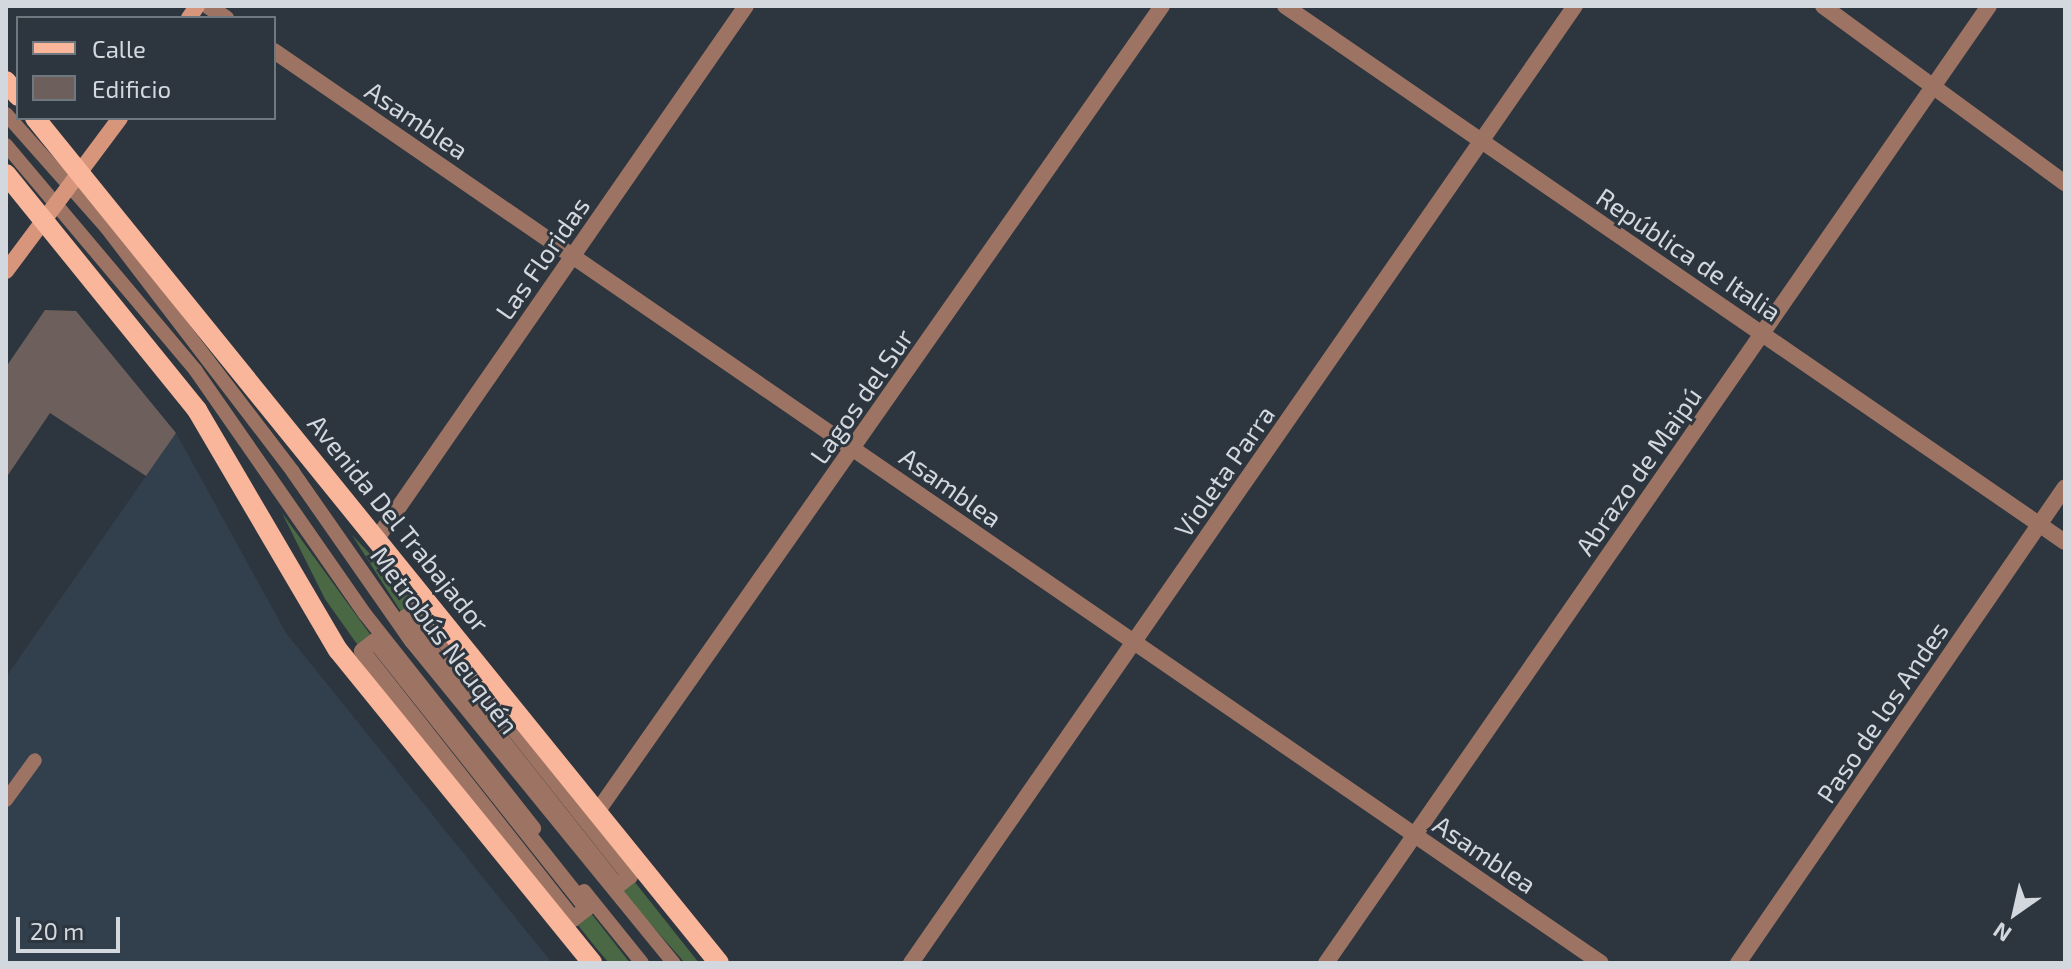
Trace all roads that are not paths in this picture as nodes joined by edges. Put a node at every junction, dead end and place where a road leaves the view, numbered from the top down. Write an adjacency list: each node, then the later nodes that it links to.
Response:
1 (746, 6): 19 (street, Las Floridas)
2 (1162, 6): 22 (street, Lagos del Sur)
3 (1285, 6): 12 (street, República de Italia)
4 (1575, 6): 12 (street, Violeta Parra)
5 (1823, 6): 8 (street)
6 (1989, 6): 8 (street, Abrazo de Maipú)
7 (276, 52): 19 (street, Asamblea)
8 (1933, 87): 16 (street); 21 (street, Abrazo de Maipú)
9 (6, 114): 15 (lane, Metrobús Neuquén)
10 (36, 120): 15 (main road, Avenida Del Trabajador)
11 (119, 120): 15 (main road)
12 (1481, 141): 21 (street, República de Italia); 27 (street, Violeta Parra)
13 (6, 145): 17 (lane, Metrobús Neuquén)
14 (6, 174): 18 (main road)
15 (76, 180): 17 (main road); 25 (main road, Avenida Del Trabajador); 36 (lane, Metrobús Neuquén)
16 (2065, 183)
17 (57, 200): 18 (main road); 35 (lane, Metrobús Neuquén)
18 (43, 216): 20 (main road); 34 (main road)
19 (573, 256): 22 (street, Asamblea); 25 (street, Las Floridas)
20 (6, 271)
21 (1762, 334): 24 (street, República de Italia); 31 (street, Abrazo de Maipú)
22 (854, 449): 27 (street, Asamblea); 30 (street, Lagos del Sur)
23 (2065, 487): 24 (street, Paso de los Andes)
24 (2039, 525): 26 (street, República de Italia); 41 (street, Paso de los Andes)
25 (378, 537): 30 (main road, Avenida Del Trabajador)
26 (2065, 542)
27 (1134, 642): 31 (street, Asamblea); 38 (street, Violeta Parra)
28 (35, 760): 29 (lane)
29 (6, 800)
30 (597, 812): 37 (main road, Avenida Del Trabajador)
31 (1415, 835): 39 (street, Abrazo de Maipú); 40 (street, Asamblea)
32 (617, 886): 32 (street)
33 (573, 919): 33 (street)
34 (592, 963)
35 (642, 963)
36 (674, 963)
37 (719, 963)
38 (911, 963)
39 (1326, 963)
40 (1601, 963)
41 (1738, 963)

